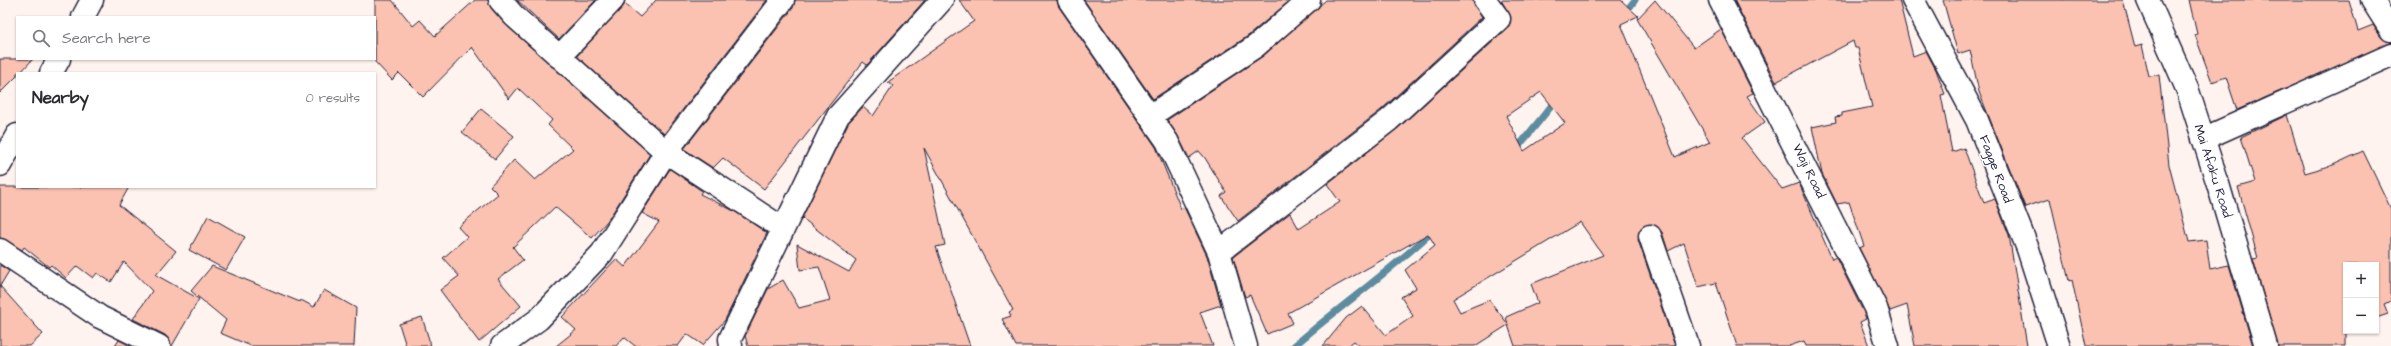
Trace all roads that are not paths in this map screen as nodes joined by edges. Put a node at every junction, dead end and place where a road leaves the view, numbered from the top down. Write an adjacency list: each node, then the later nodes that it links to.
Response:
1 (92, 0): 13 (street)
2 (500, 0): 16 (street)
3 (613, 0): 16 (street)
4 (783, 0): 22 (street)
5 (942, 0): 24 (street)
6 (1069, 0): 19 (street)
7 (1309, 0): 19 (street)
8 (1485, 0): 27 (street)
9 (1720, 0): 33 (street, Waji Road)
10 (1913, 0): 34 (street, Fagge Road)
11 (2148, 0): 21 (street, Mai Afaku Road)
12 (2372, 0): 14 (street)
13 (84, 16)
14 (2391, 30)
15 (2391, 55): 21 (street)
16 (559, 57): 22 (street)
17 (58, 60): 18 (street)
18 (52, 72)
19 (1150, 116): 27 (street)
20 (16, 137): 23 (street)
21 (2204, 139): 35 (street, Mai Afaku Road)
22 (666, 152): 24 (street); 30 (street)
23 (0, 165)
24 (782, 228): 28 (street)
25 (1650, 236): 32 (street)
26 (0, 250): 29 (street)
27 (1219, 252): 31 (street)
28 (725, 344)
29 (159, 346)
30 (502, 346)
31 (1246, 346)
32 (1688, 346)
33 (1888, 346)
34 (2059, 346)
35 (2266, 346)

